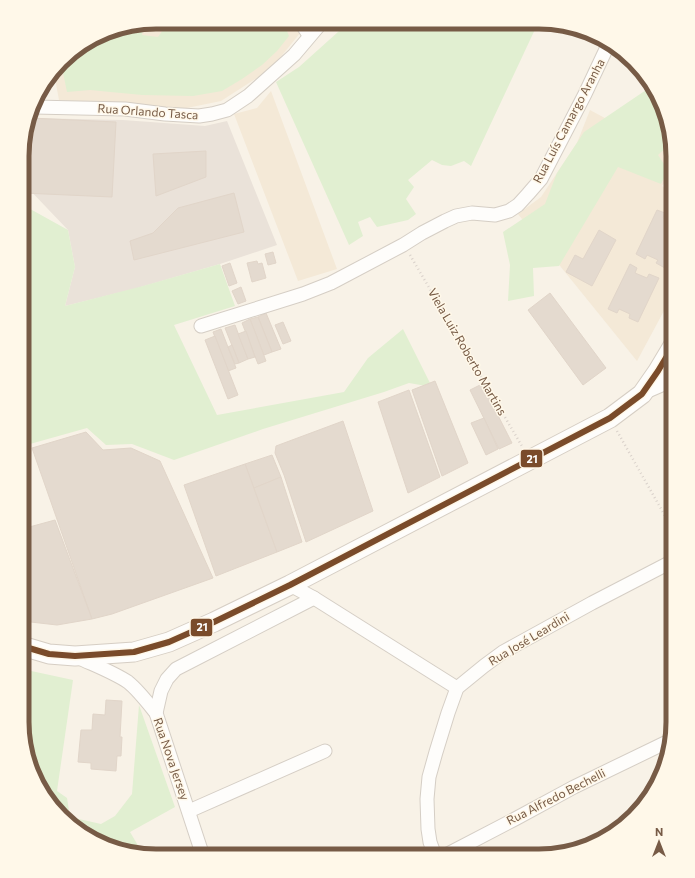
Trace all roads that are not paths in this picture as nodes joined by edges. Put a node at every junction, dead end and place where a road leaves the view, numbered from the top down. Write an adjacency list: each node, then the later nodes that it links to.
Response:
1 (302, 29): 3 (lane)
2 (316, 29): 3 (street, Rua Orlando Tasca)
3 (308, 39): 5 (street, Rua Orlando Tasca)
4 (606, 49): 6 (street, Rua Luís Camargo Aranha)
5 (39, 107)
6 (201, 326)
7 (666, 358): 9 (main road)
8 (666, 383): 9 (street)
9 (642, 394): 11 (main road)
10 (666, 565): 15 (street, Rua José Leardini)
11 (290, 585): 12 (street); 14 (main road)
12 (314, 598): 15 (street); 16 (street)
13 (29, 648): 14 (main road)
14 (75, 656): 17 (street, Rua Nova Jersey)
15 (457, 688): 23 (street)
16 (161, 691): 17 (street); 18 (street)
17 (141, 695): 18 (street, Rua Nova Jersey)
18 (156, 713): 21 (street, Rua Nova Jersey)
19 (664, 743): 24 (street, Rua Alfredo Bechelli)
20 (325, 751): 21 (street)
21 (189, 811): 22 (street, Rua Nova Jersey)
22 (201, 849)
23 (432, 849)
24 (457, 849)

